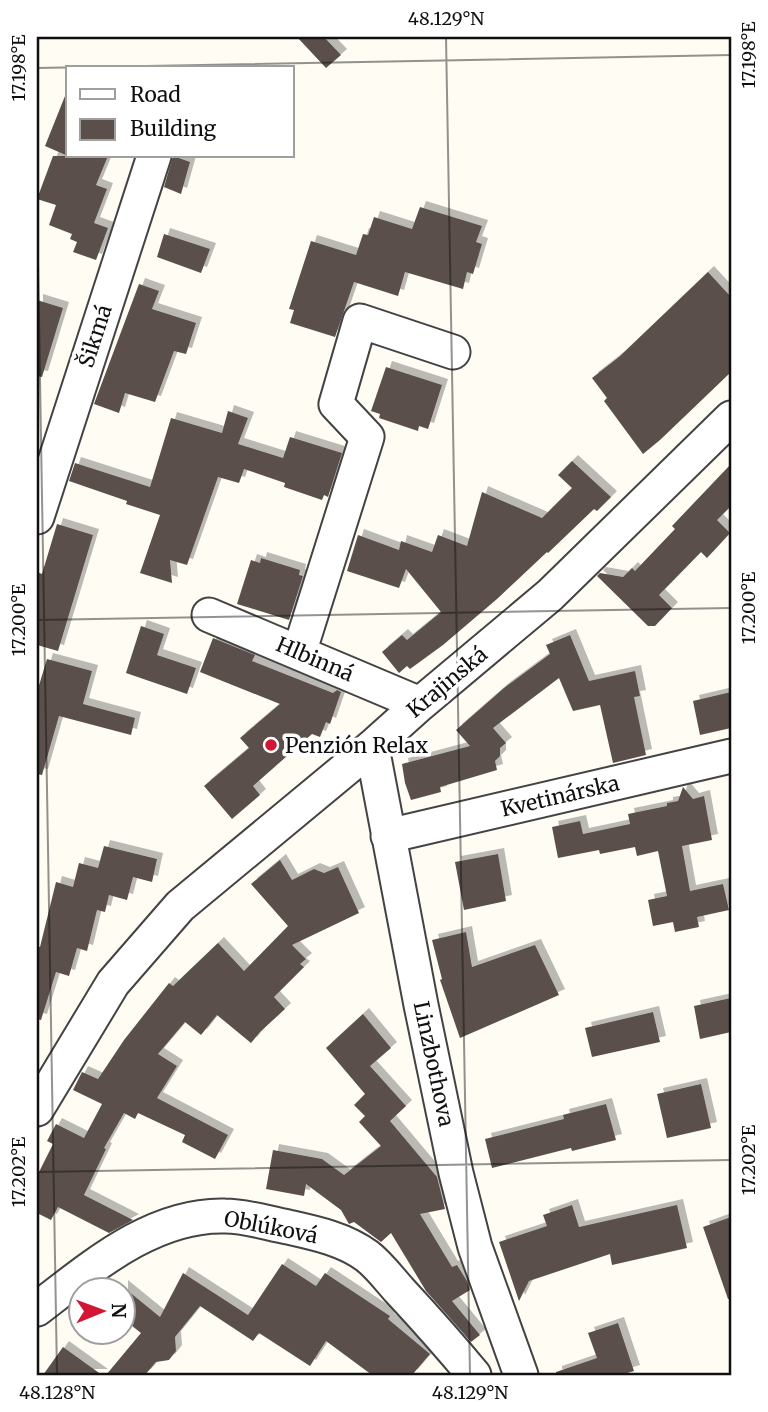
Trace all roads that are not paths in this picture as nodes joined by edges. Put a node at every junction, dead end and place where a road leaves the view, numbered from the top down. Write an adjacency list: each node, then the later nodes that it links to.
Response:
1 (153, 158): 4 (street, Šikmá)
2 (453, 352): 6 (street)
3 (731, 418): 7 (street, Krajinská)
4 (37, 517)
5 (209, 614): 6 (street, Hlbinná)
6 (299, 653): 7 (street, Hlbinná)
7 (420, 704): 8 (street, Krajinská)
8 (372, 747): 10 (street, Linzbothova); 11 (street, Krajinská)
9 (731, 756): 10 (street, Kvetinárska)
10 (388, 836): 14 (street, Linzbothova)
11 (37, 1109)
12 (37, 1309): 13 (street, Oblúková)
13 (474, 1375)
14 (522, 1375)

